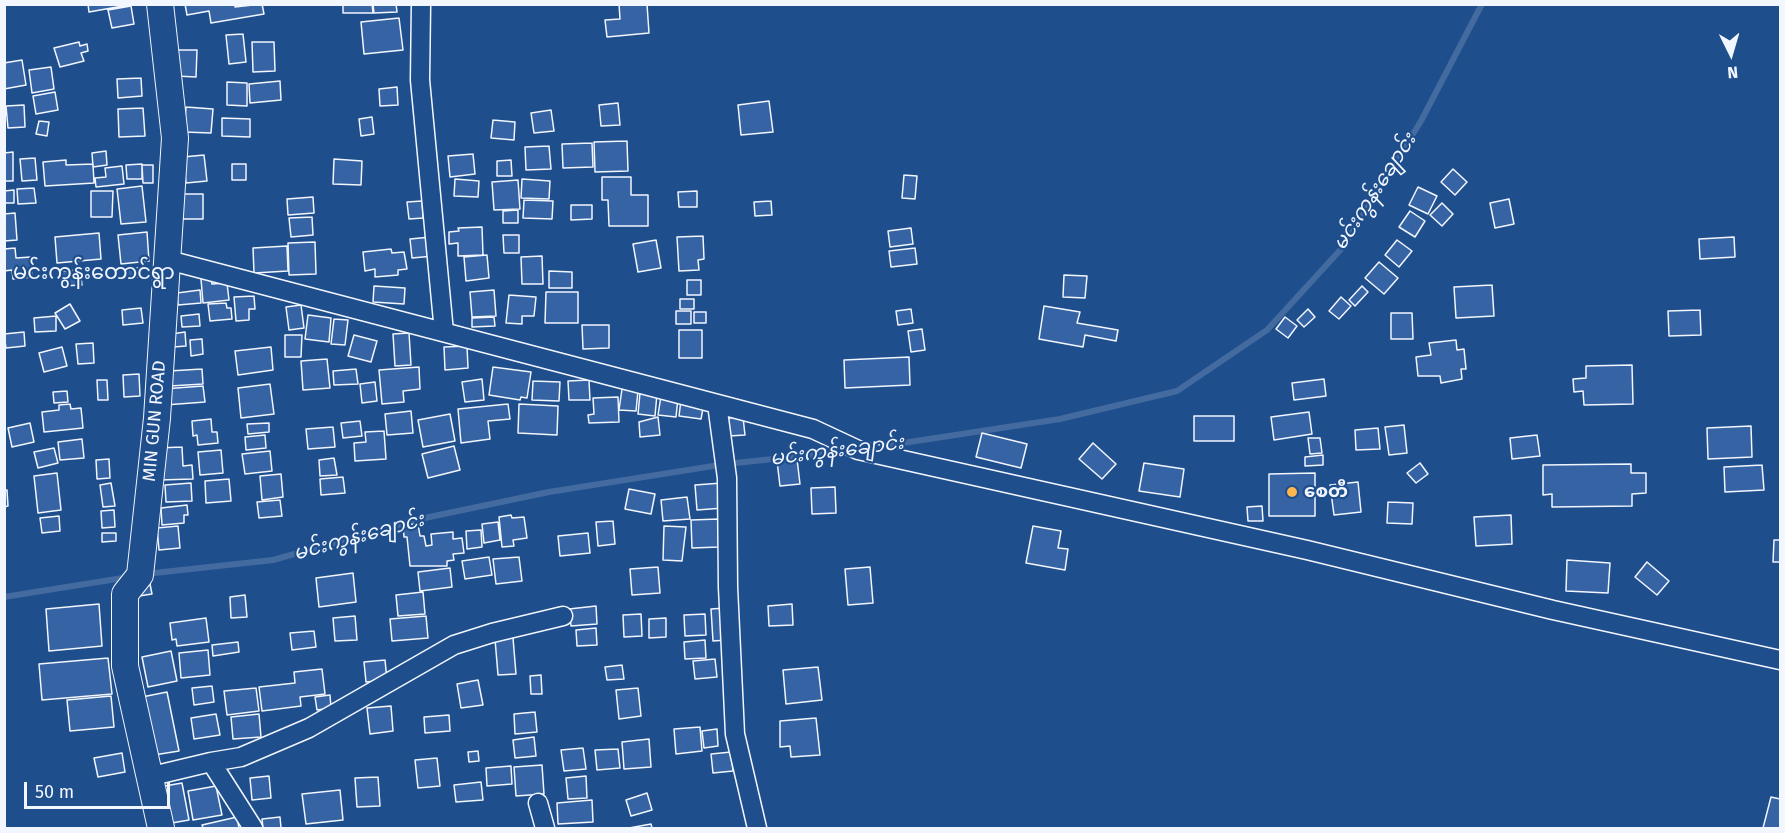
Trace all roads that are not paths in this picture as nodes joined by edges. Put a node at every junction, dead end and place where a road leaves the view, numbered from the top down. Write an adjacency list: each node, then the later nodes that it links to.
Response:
1 (160, 4): 3 (street, MIN GUN ROAD)
2 (421, 4): 4 (street)
3 (168, 260): 4 (street); 9 (street, MIN GUN ROAD)
4 (444, 332): 5 (street)
5 (717, 404): 7 (street); 14 (street)
6 (563, 616): 8 (street)
7 (1780, 660)
8 (211, 762): 9 (street); 12 (street)
9 (148, 777): 11 (street, MIN GUN ROAD)
10 (538, 803): 13 (street)
11 (161, 828)
12 (253, 828)
13 (544, 828)
14 (757, 828)

